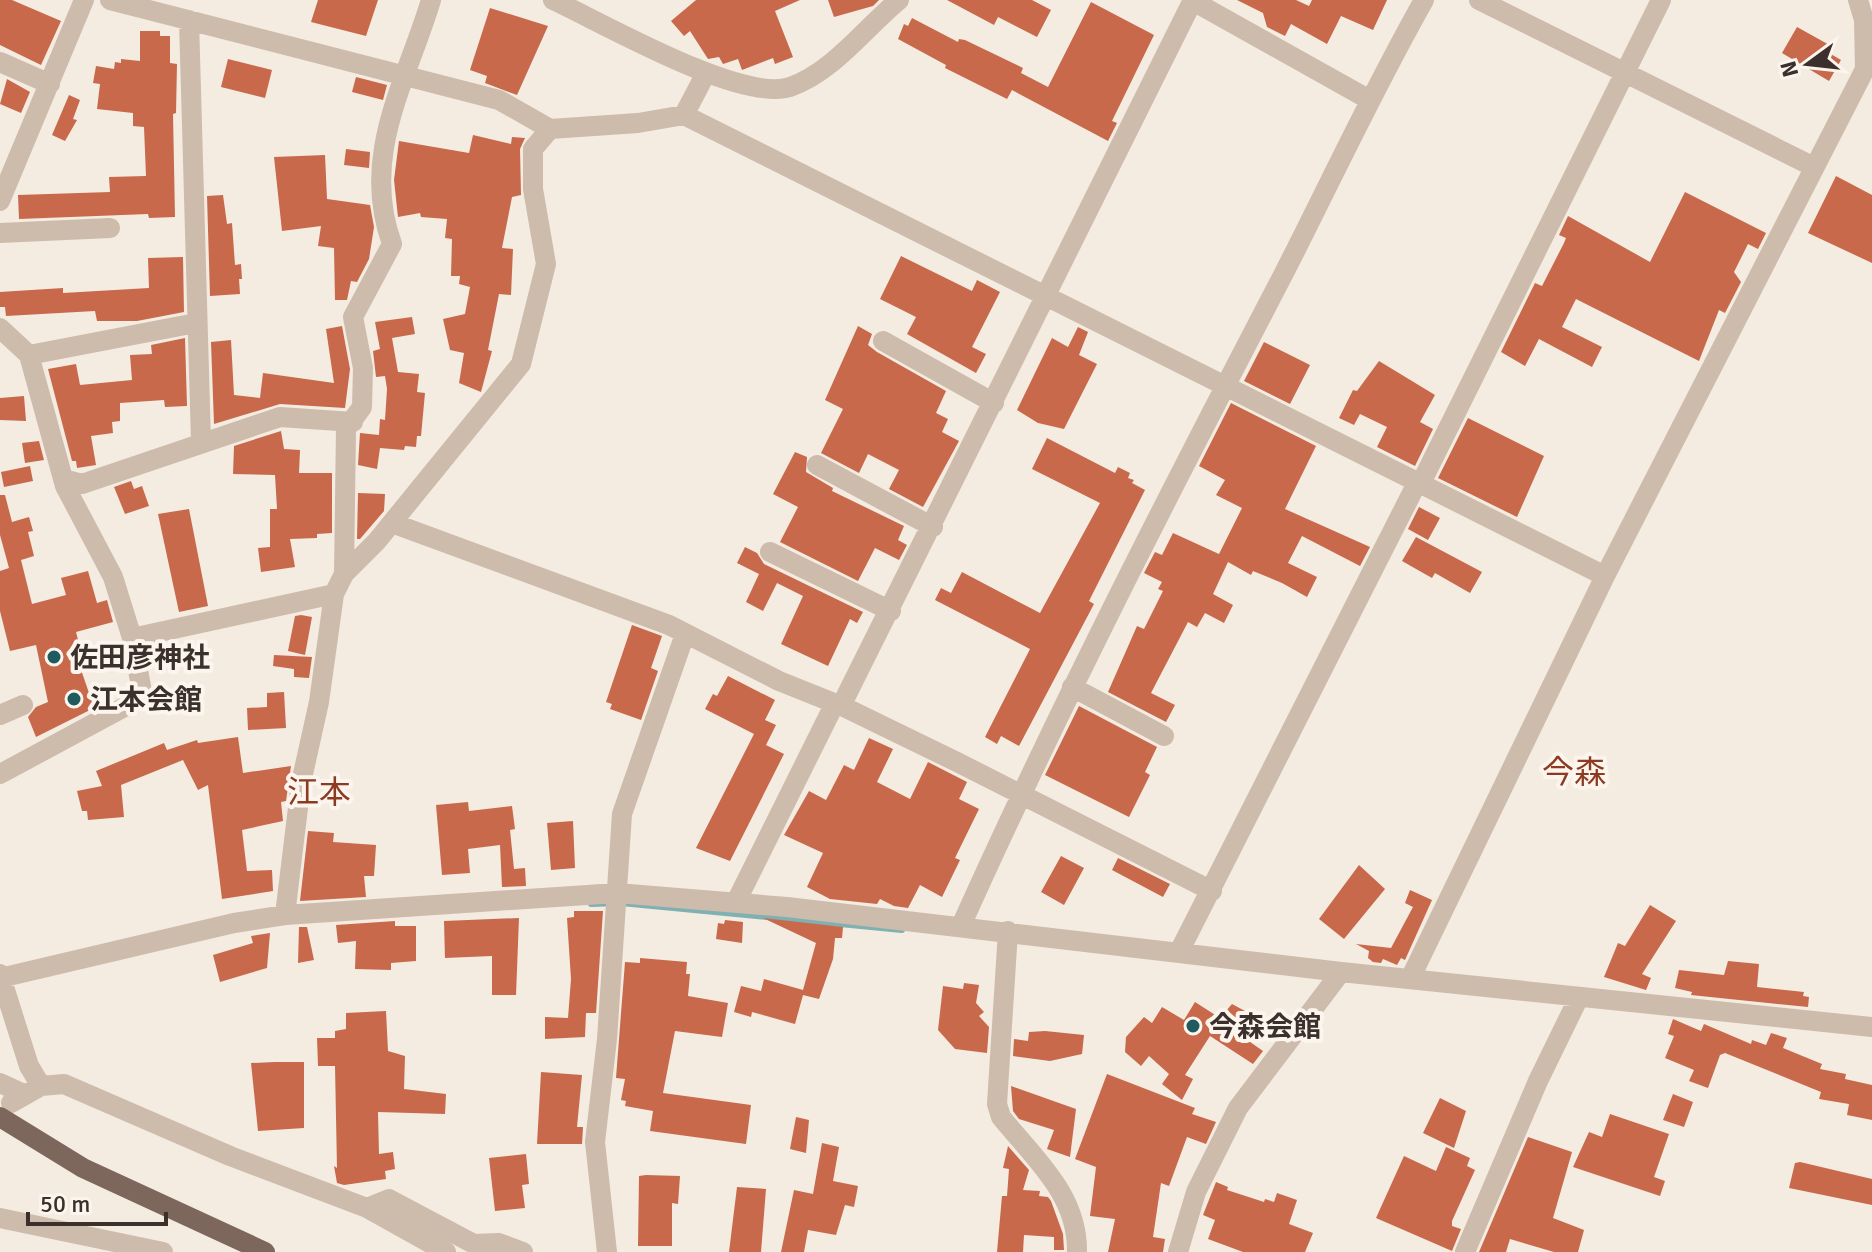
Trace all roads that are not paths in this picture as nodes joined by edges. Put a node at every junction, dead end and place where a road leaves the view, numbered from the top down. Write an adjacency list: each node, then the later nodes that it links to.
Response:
1 (84, 0): 18 (street)
2 (110, 0): 12 (street)
3 (431, 0): 17 (street)
4 (553, 0): 16 (street)
5 (899, 0): 11 (street)
6 (1193, 0): 19 (street); 27 (street)
7 (1424, 0): 19 (street)
8 (1479, 0): 15 (street)
9 (1661, 0): 15 (street)
10 (1858, 0): 14 (street)
11 (876, 8): 16 (street)
12 (189, 20): 17 (street); 28 (street)
13 (0, 62): 18 (street)
14 (1869, 70): 23 (street)
15 (1625, 71): 23 (street); 38 (street)
16 (706, 73): 20 (street)
17 (405, 78): 21 (street); 34 (street)
18 (50, 84): 22 (street)
19 (1368, 99): 32 (street)
20 (684, 115): 21 (street); 27 (street)
21 (550, 129): 39 (street)
22 (7, 164): 24 (street)
23 (1812, 166): 43 (street)
24 (0, 201)
25 (110, 228): 26 (street)
26 (0, 233)
27 (1048, 295): 32 (street); 33 (street)
28 (196, 323): 31 (street); 35 (street)
29 (0, 328): 31 (street)
30 (883, 341): 33 (street)
31 (29, 355): 37 (street)
32 (1224, 384): 38 (street); 48 (street)
33 (994, 403): 40 (street)
34 (353, 422): 35 (street); 42 (street)
35 (201, 442): 37 (street)
36 (817, 465): 40 (street)
37 (63, 479): 47 (street)
38 (1419, 482): 43 (street); 55 (street)
39 (392, 523): 42 (street); 46 (street)
40 (933, 527): 45 (street)
41 (770, 552): 45 (street)
42 (344, 574): 44 (street)
43 (1605, 576): 64 (street)
44 (334, 594): 47 (street); 58 (street)
45 (891, 611): 50 (street)
46 (685, 634): 50 (street); 56 (street)
47 (132, 638): 53 (street)
48 (1072, 687): 52 (street); 54 (street)
49 (23, 705): 51 (street)
50 (838, 706): 54 (street); 57 (street)
51 (0, 715)
52 (1164, 736)
53 (0, 774)
54 (1020, 794): 55 (street); 59 (street)
55 (1212, 891): 61 (street)
56 (617, 893): 57 (street); 58 (street); 75 (street)
57 (736, 902): 59 (street)
58 (285, 915): 63 (street)
59 (961, 926): 60 (street)
60 (1008, 931): 61 (street); 76 (street)
61 (1179, 952): 62 (street)
62 (1341, 972): 64 (street); 77 (street)
63 (1, 977): 68 (street)
64 (1410, 979): 65 (street)
65 (1579, 997): 66 (street); 78 (street)
66 (1872, 1027)
67 (0, 1083): 68 (street)
68 (19, 1100): 69 (street); 72 (main road)
69 (367, 1208): 73 (street); 74 (street)
70 (0, 1218): 71 (street)
71 (163, 1252)
72 (265, 1252)
73 (446, 1252)
74 (523, 1252)
75 (607, 1252)
76 (1077, 1252)
77 (1178, 1252)
78 (1465, 1252)

